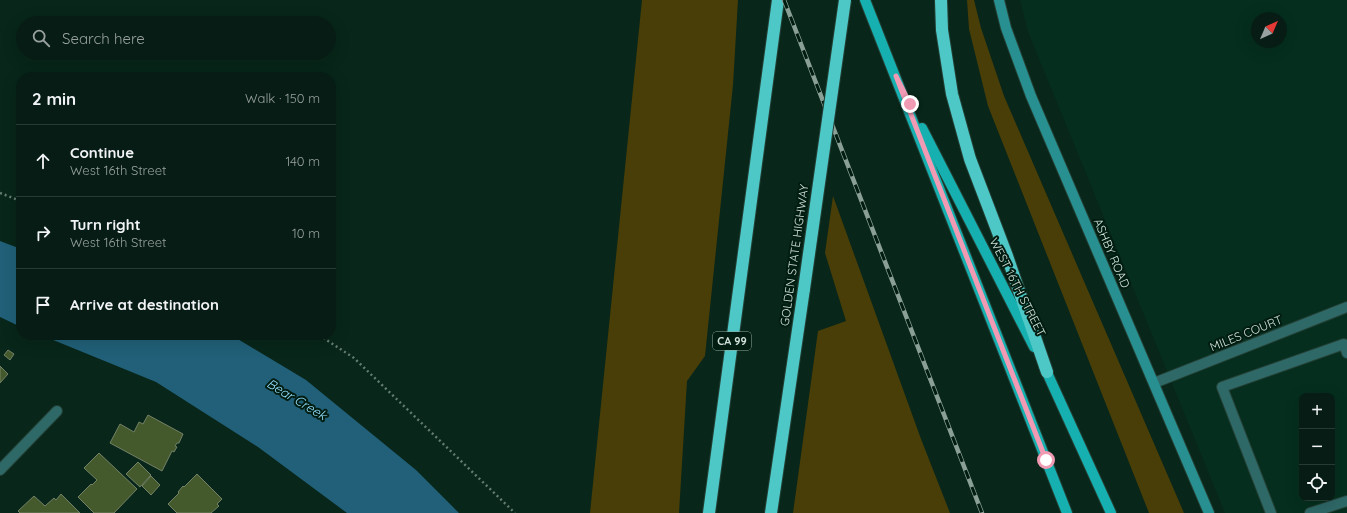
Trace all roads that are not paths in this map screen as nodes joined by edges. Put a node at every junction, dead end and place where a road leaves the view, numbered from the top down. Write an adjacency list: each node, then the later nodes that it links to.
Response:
1 (778, 0): 14 (highway, CA 99)
2 (844, 0): 15 (highway, GOLDEN STATE HIGHWAY, bridge)
3 (865, 0): 6 (main road, WEST 16TH STREET)
4 (941, 0): 9 (highway)
5 (999, 0): 10 (main road, ASHBY ROAD)
6 (896, 76): 9 (main road, WEST 16TH STREET); 16 (main road, WEST 16TH STREET)
7 (1347, 307): 10 (street, MILES COURT)
8 (1347, 353): 19 (street)
9 (1047, 372): 17 (main road, WEST 16TH STREET)
10 (1154, 383): 18 (main road, ASHBY ROAD)
11 (57, 411): 12 (street)
12 (0, 470)
13 (1347, 501): 20 (street)
14 (709, 513)
15 (771, 513)
16 (1067, 513)
17 (1111, 513)
18 (1208, 513)
19 (1271, 513)
20 (1310, 513)

